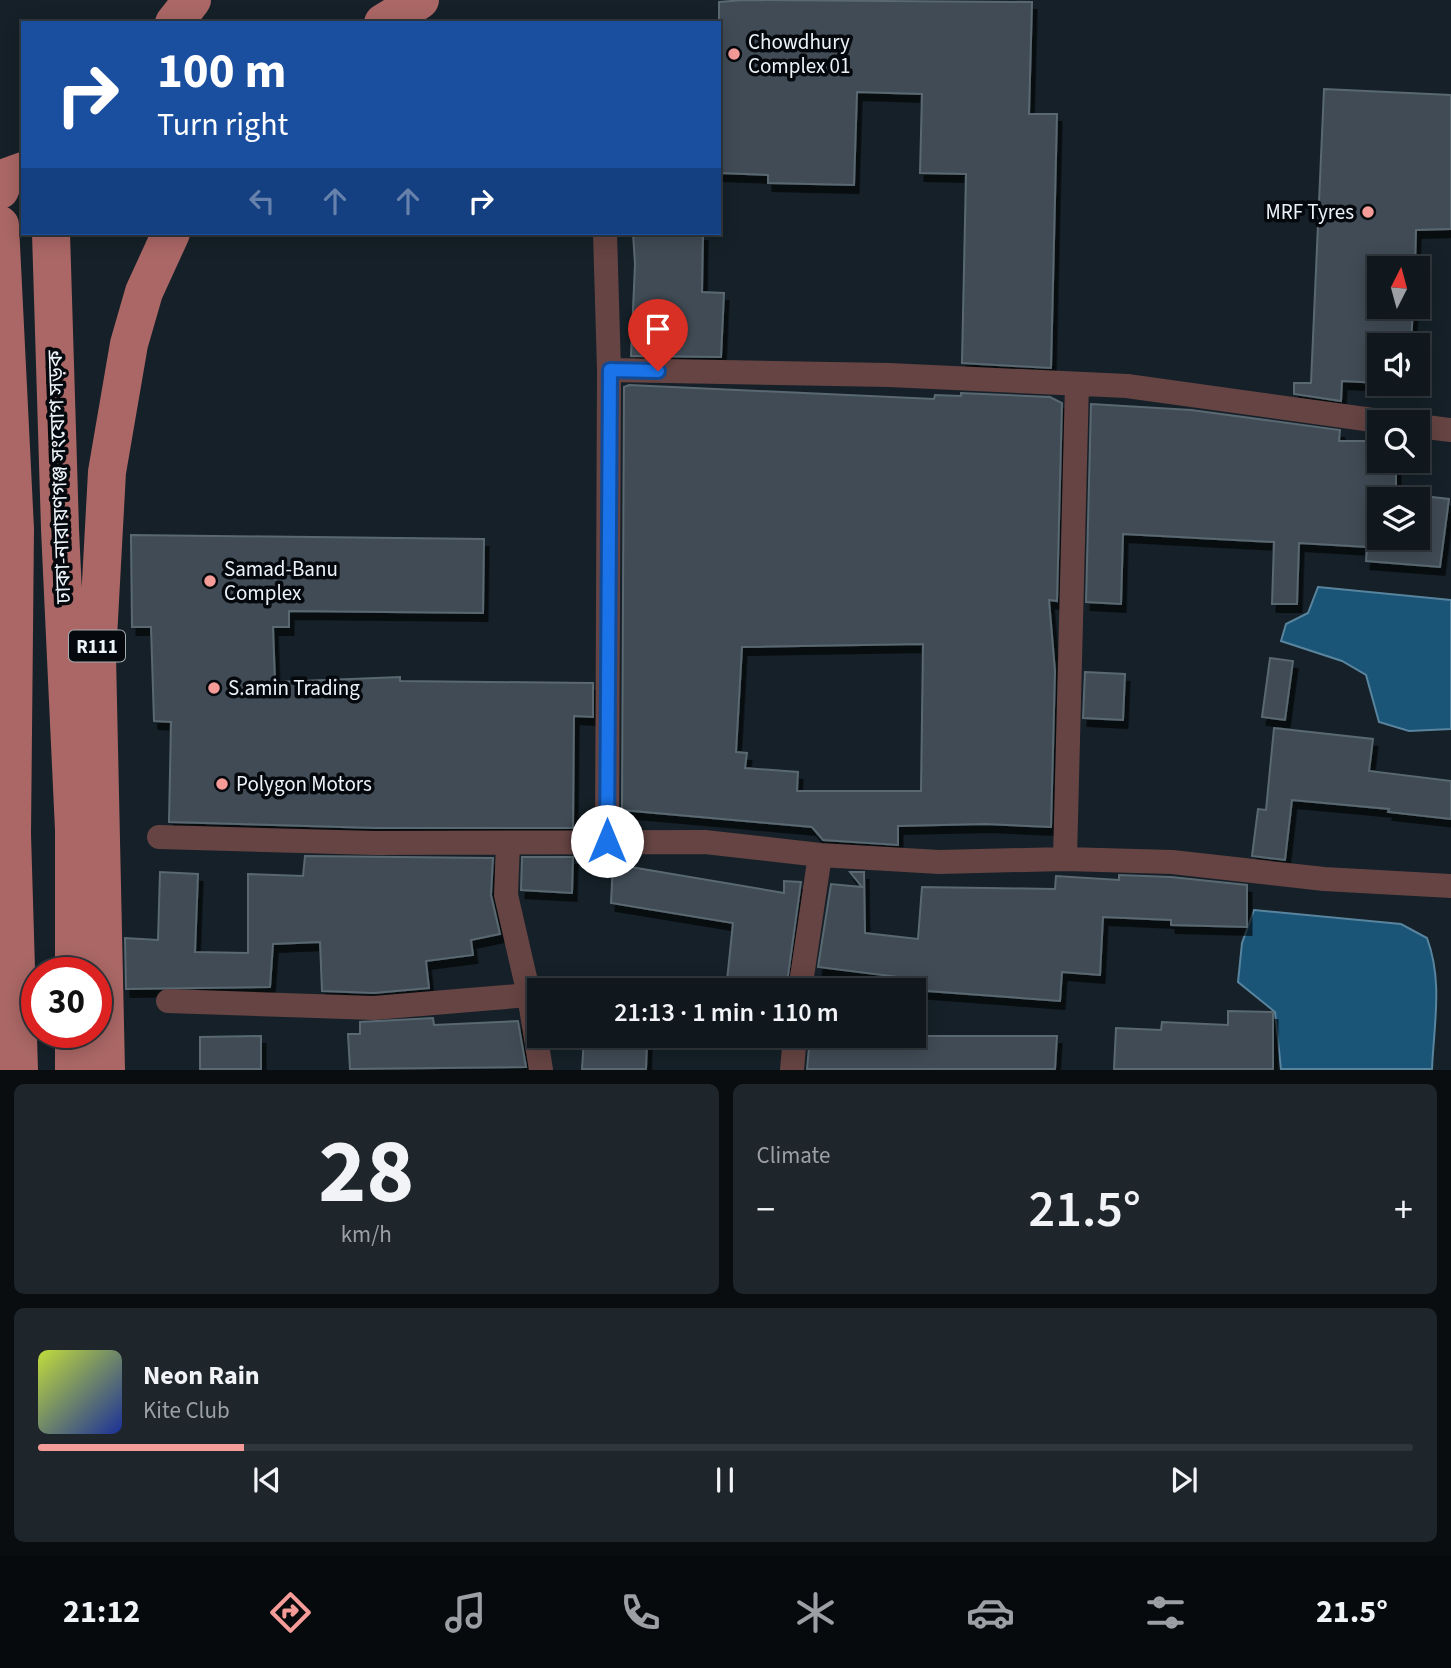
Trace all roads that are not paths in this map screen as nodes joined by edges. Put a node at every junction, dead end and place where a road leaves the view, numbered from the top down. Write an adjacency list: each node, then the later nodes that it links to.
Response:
1 (192, 0): 3 (main road)
2 (420, 0): 4 (main road)
3 (176, 21)
4 (386, 21)
5 (21, 172): 6 (main road)
6 (0, 190)
7 (51, 235): 22 (main road, ঢাকা-নারায়ণগঞ্জ সংযোগ সড়ক / R111)
8 (170, 235): 32 (main road, R111)
9 (605, 235): 11 (street)
10 (1, 247): 30 (main road)
11 (610, 370): 12 (street); 17 (street)
12 (1076, 384): 13 (street); 20 (street)
13 (1367, 419)
14 (1430, 427): 15 (street)
15 (1451, 430)
16 (159, 837): 18 (street)
17 (607, 841): 18 (street); 19 (street)
18 (508, 844): 24 (street)
19 (820, 855): 20 (street); 23 (street)
20 (1065, 859): 21 (street)
21 (1451, 886)
22 (74, 957)
23 (802, 978)
24 (527, 986)
25 (527, 995): 26 (street)
26 (168, 1001)
27 (74, 1048): 31 (main road)
28 (538, 1048): 33 (street)
29 (795, 1048): 34 (street)
30 (19, 1069)
31 (74, 1069)
32 (106, 1069)
33 (541, 1069)
34 (792, 1069)

